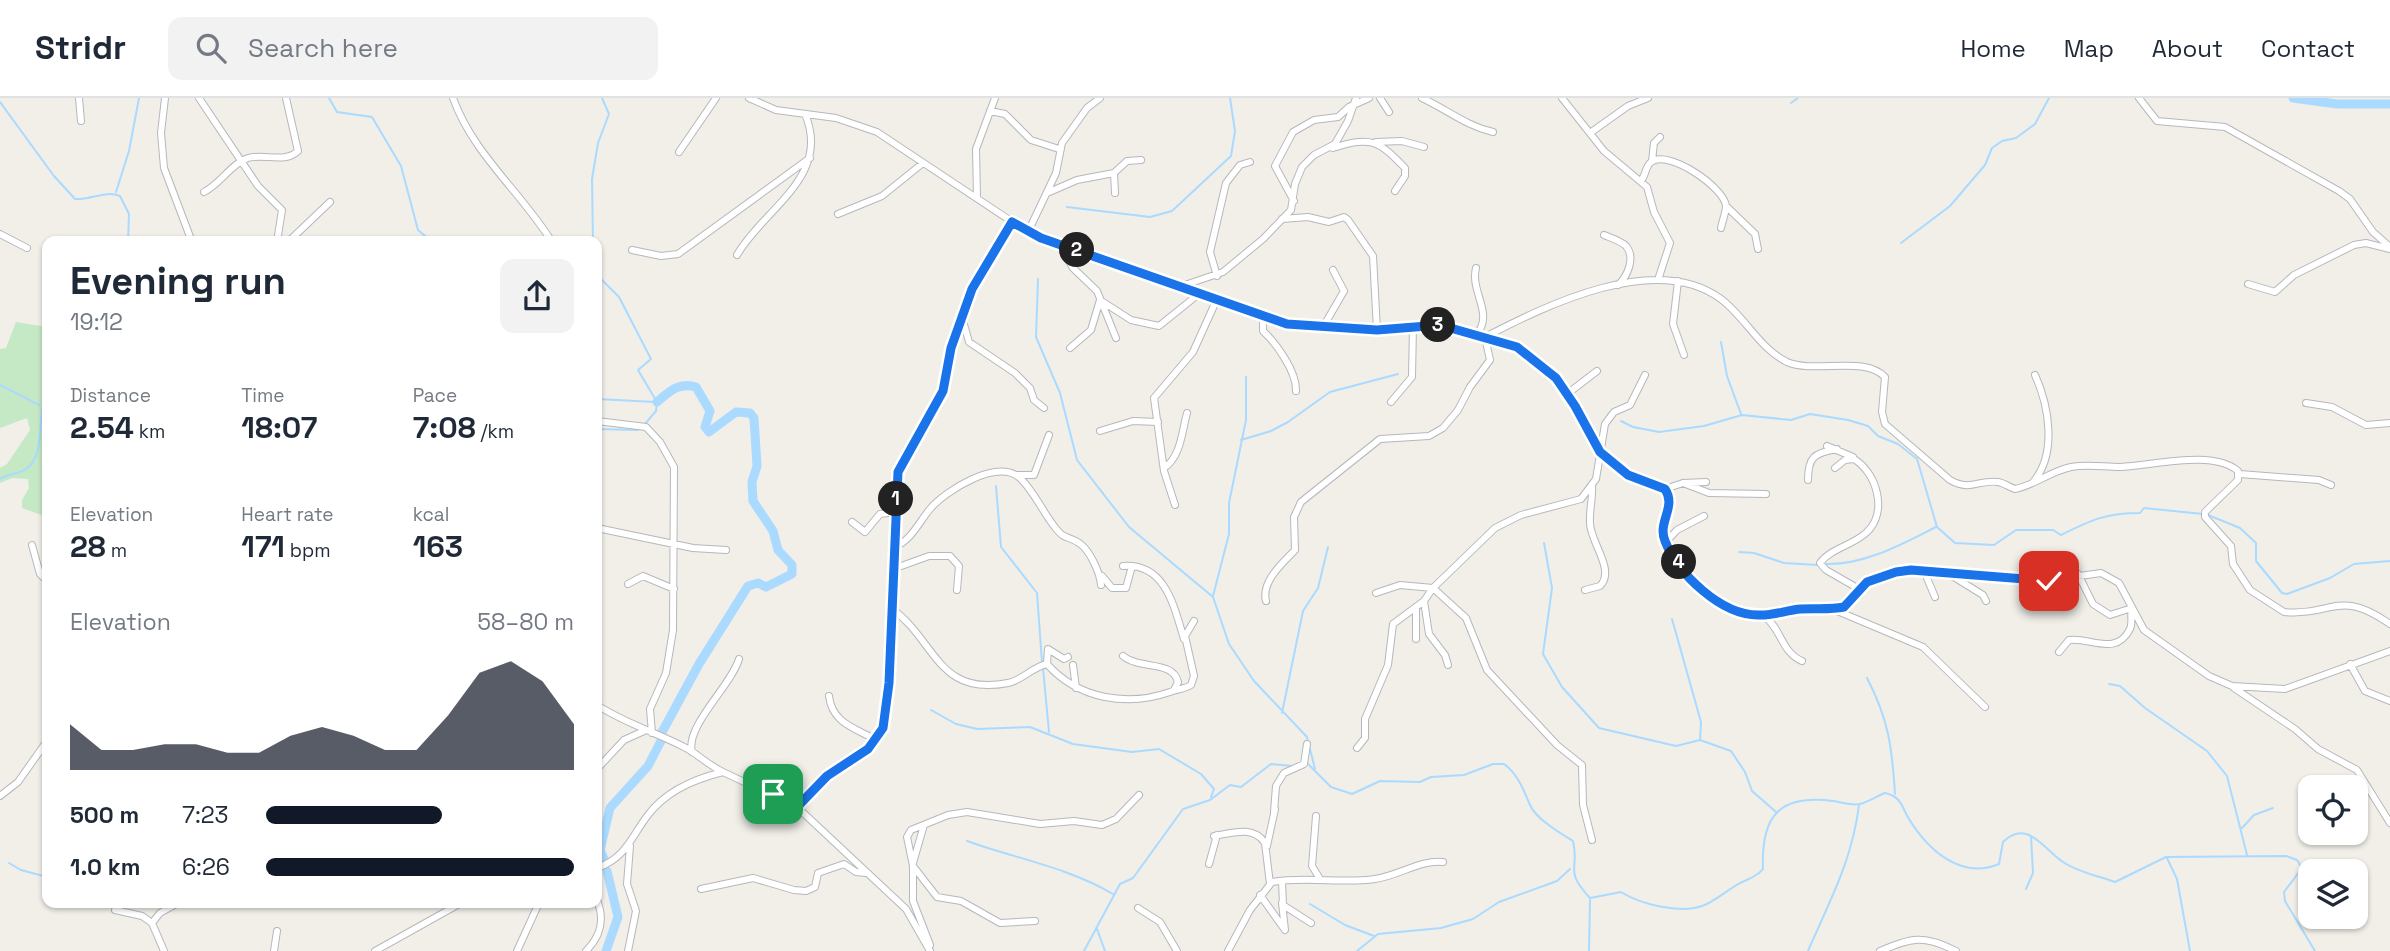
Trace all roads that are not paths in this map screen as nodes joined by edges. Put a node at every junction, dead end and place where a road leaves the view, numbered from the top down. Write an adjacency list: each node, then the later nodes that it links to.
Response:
1 (79, 98): 21 (street)
2 (165, 98): 53 (street)
3 (200, 98): 31 (street)
4 (286, 98): 31 (street)
5 (453, 98): 56 (street)
6 (716, 98): 29 (street)
7 (749, 98): 20 (street)
8 (995, 98): 18 (street)
9 (1100, 98): 27 (street)
10 (1356, 98): 17 (street)
11 (1369, 98): 17 (street)
12 (1380, 98): 19 (street)
13 (1422, 98): 22 (street)
14 (1562, 98): 23 (street)
15 (1648, 98): 23 (street)
16 (2139, 98): 59 (street)
17 (1353, 106): 28 (street); 44 (street)
18 (990, 111): 27 (street); 42 (street)
19 (1389, 113)
20 (805, 114): 30 (street); 35 (street)
21 (81, 121)
22 (1493, 132)
23 (1590, 133): 37 (street)
24 (1660, 137): 33 (street)
25 (1376, 142): 26 (street); 28 (street); 38 (street)
26 (1424, 147)
27 (1059, 149): 41 (street)
28 (1331, 149): 44 (street)
29 (679, 152)
30 (810, 158): 61 (street); 62 (street)
31 (242, 160): 39 (street); 54 (street)
32 (1141, 160): 36 (street)
33 (1652, 161): 37 (street); 45 (street)
34 (1250, 162): 65 (street)
35 (923, 163): 42 (street); 46 (street)
36 (1114, 173): 40 (street); 41 (street)
37 (1641, 181): 66 (street)
38 (1395, 191)
39 (204, 192)
40 (1115, 193)
41 (1045, 194): 50 (street)
42 (978, 198): 48 (street)
43 (330, 202): 55 (street)
44 (1295, 202): 47 (street)
45 (1726, 206): 49 (street); 60 (street)
46 (838, 214)
47 (1282, 219): 65 (street); 78 (street)
48 (1012, 222): 50 (street); 75 (street)
49 (1721, 228)
50 (1028, 232): 57 (street)
51 (0, 234): 58 (street)
52 (1604, 235): 70 (street)
53 (190, 236)
54 (278, 236)
55 (294, 236)
56 (548, 236)
57 (1059, 244): 69 (street); 73 (street)
58 (27, 248)
59 (2390, 248): 68 (street)
60 (1758, 249)
61 (632, 250)
62 (737, 255)
63 (1476, 268): 79 (street)
64 (1333, 270): 77 (street)
65 (1217, 276): 69 (street)
66 (1658, 280): 67 (street); 70 (street)
67 (1678, 281): 83 (street); 109 (street)
68 (2248, 284)
69 (1180, 286): 71 (street)
70 (1616, 286): 80 (street)
71 (1200, 293): 72 (street); 73 (street)
72 (1217, 299): 74 (street); 94 (street)
73 (1100, 300): 81 (street); 82 (street)
74 (1263, 317): 77 (street); 87 (street)
75 (962, 319): 91 (street); 115 (street)
76 (1413, 326): 78 (street); 79 (street); 89 (street)
77 (1319, 327): 78 (street)
78 (1377, 330)
79 (1477, 334): 80 (street)
80 (1485, 337): 88 (street); 142 (street)
81 (1116, 338)
82 (1070, 348)
83 (1684, 355)
84 (1597, 371): 88 (street)
85 (1645, 375): 100 (street)
86 (2035, 376): 109 (street)
87 (1296, 391)
88 (1567, 394): 100 (street)
89 (1391, 402)
90 (2306, 403): 95 (street)
91 (1044, 408)
92 (1186, 413): 102 (street)
93 (602, 422): 120 (street)
94 (1158, 422): 96 (street); 102 (street)
95 (2390, 423)
96 (1100, 430)
97 (1049, 435): 105 (street)
98 (1827, 446): 99 (street)
99 (1837, 449): 101 (street); 106 (street)
100 (1600, 452): 110 (street); 112 (street)
101 (1854, 458): 103 (street); 136 (street)
102 (1164, 468): 114 (street)
103 (1835, 468)
104 (2240, 474): 109 (street); 111 (street); 150 (street)
105 (1014, 475): 122 (street); 128 (street)
106 (1808, 480)
107 (1706, 482): 108 (street)
108 (1683, 483): 112 (street); 113 (street)
109 (2033, 483)
110 (1592, 485): 134 (street); 138 (street)
111 (2331, 485)
112 (1665, 489): 119 (street)
113 (1766, 494)
114 (1175, 506)
115 (896, 512): 117 (street); 122 (street)
116 (1704, 516): 119 (street)
117 (852, 522)
118 (602, 529): 120 (street)
119 (1665, 543): 148 (street)
120 (673, 544): 123 (street); 135 (street)
121 (32, 545): 131 (street)
122 (894, 547): 126 (street)
123 (726, 550)
124 (1123, 566): 125 (street)
125 (1132, 566): 128 (street); 152 (street)
126 (893, 569): 137 (street); 145 (street)
127 (1924, 571): 129 (street); 136 (street); 140 (street)
128 (1098, 573): 133 (street)
129 (1949, 574): 130 (street); 143 (street)
130 (2078, 574): 146 (street); 146 (street)
131 (42, 576)
132 (628, 584): 135 (street)
133 (1101, 585)
134 (1433, 588): 139 (street); 141 (street); 184 (street)
135 (674, 589): 170 (street)
136 (1859, 589): 147 (street)
137 (957, 590)
138 (1585, 590)
139 (1376, 593)
140 (1935, 597)
141 (1424, 600): 144 (street); 162 (street)
142 (1266, 601)
143 (1986, 601)
144 (1416, 607): 151 (street); 174 (street)
145 (891, 608): 159 (street); 171 (street)
146 (2132, 608): 154 (street); 163 (street)
147 (1833, 609): 148 (street); 169 (street)
148 (1762, 615): 158 (street)
149 (1194, 621): 152 (street)
150 (2390, 624)
151 (1416, 639)
152 (1185, 641): 165 (street)
153 (2390, 651): 160 (street)
154 (2059, 652)
155 (1124, 656): 165 (street)
156 (1068, 657): 159 (street)
157 (739, 659): 175 (street)
158 (1802, 661)
159 (1046, 664): 164 (street)
160 (2350, 664): 163 (street); 167 (street)
161 (1073, 665): 164 (street)
162 (1448, 665)
163 (2232, 686): 182 (street)
164 (1076, 688): 165 (street)
165 (1174, 690)
166 (829, 695): 171 (street)
167 (2390, 701)
168 (602, 708): 170 (street)
169 (1985, 708)
170 (649, 731): 175 (street); 176 (street)
171 (876, 740): 180 (street)
172 (1307, 744): 186 (street)
173 (42, 748): 179 (street)
174 (1357, 748)
175 (692, 754): 177 (street)
176 (602, 764)
177 (723, 772): 180 (street); 185 (street)
178 (1139, 795): 183 (street)
179 (0, 796)
180 (797, 807): 191 (street)
181 (1316, 816): 192 (street)
182 (2390, 823)
183 (924, 825): 188 (street); 188 (street)
184 (1592, 840)
185 (630, 844): 190 (street); 213 (street)
186 (1266, 851): 189 (street); 194 (street)
187 (1443, 862): 192 (street)
188 (913, 864): 204 (street); 214 (street)
189 (1209, 864)
190 (602, 866)
191 (866, 873): 195 (street); 214 (street)
192 (1320, 879): 193 (street)
193 (1282, 881): 194 (street); 197 (street)
194 (1270, 884): 196 (street)
195 (701, 889)
196 (1260, 895): 197 (street); 216 (street)
197 (1282, 903): 206 (street)
198 (169, 908): 205 (street)
199 (452, 908): 210 (street)
200 (537, 908): 211 (street)
201 (599, 908): 212 (street)
202 (1138, 908): 215 (street)
203 (115, 910): 205 (street)
204 (1035, 921)
205 (152, 923): 208 (street)
206 (1311, 923)
207 (277, 931): 209 (street)
208 (164, 951)
209 (274, 951)
210 (375, 951)
211 (517, 951)
212 (586, 951)
213 (628, 951)
214 (931, 951)
215 (1177, 951)
216 (1228, 951)
217 (1880, 951): 218 (street)
218 (1955, 951)

